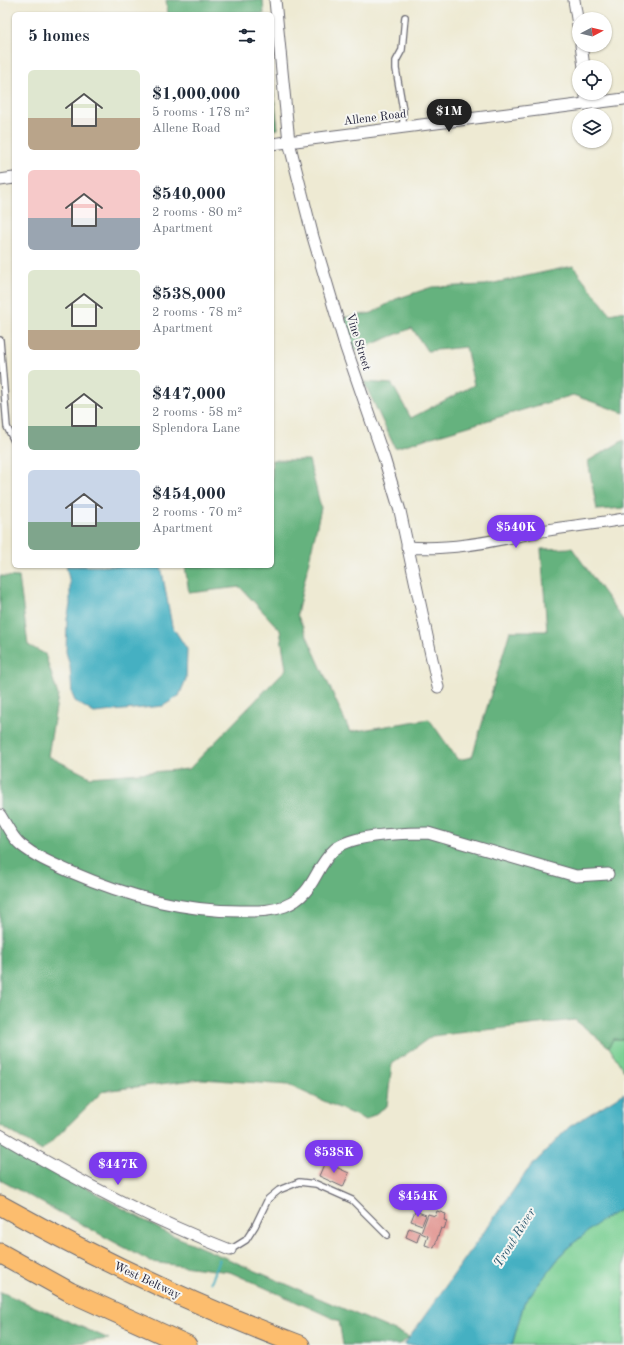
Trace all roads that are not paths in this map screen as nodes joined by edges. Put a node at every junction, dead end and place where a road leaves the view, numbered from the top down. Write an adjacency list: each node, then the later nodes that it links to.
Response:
1 (275, 0): 9 (street, Vine Street)
2 (574, 0): 3 (street)
3 (576, 12)
4 (405, 17): 8 (lane)
5 (612, 99): 6 (street, Allene Road)
6 (624, 99)
7 (573, 100): 8 (street, Allene Road)
8 (403, 127): 9 (street, Allene Road)
9 (290, 142): 10 (street, Allene Road); 16 (street, Vine Street)
10 (274, 144)
11 (12, 178): 12 (street)
12 (0, 180)
13 (0, 340): 14 (lane)
14 (12, 437)
15 (624, 520): 16 (street)
16 (407, 547): 17 (street, Vine Street)
17 (438, 687)
18 (0, 815): 19 (street)
19 (608, 874)
20 (0, 1135): 23 (street)
21 (0, 1205): 26 (highway, West Beltway)
22 (387, 1234): 23 (lane)
23 (230, 1250)
24 (0, 1253): 25 (highway)
25 (187, 1345)
26 (300, 1345)

